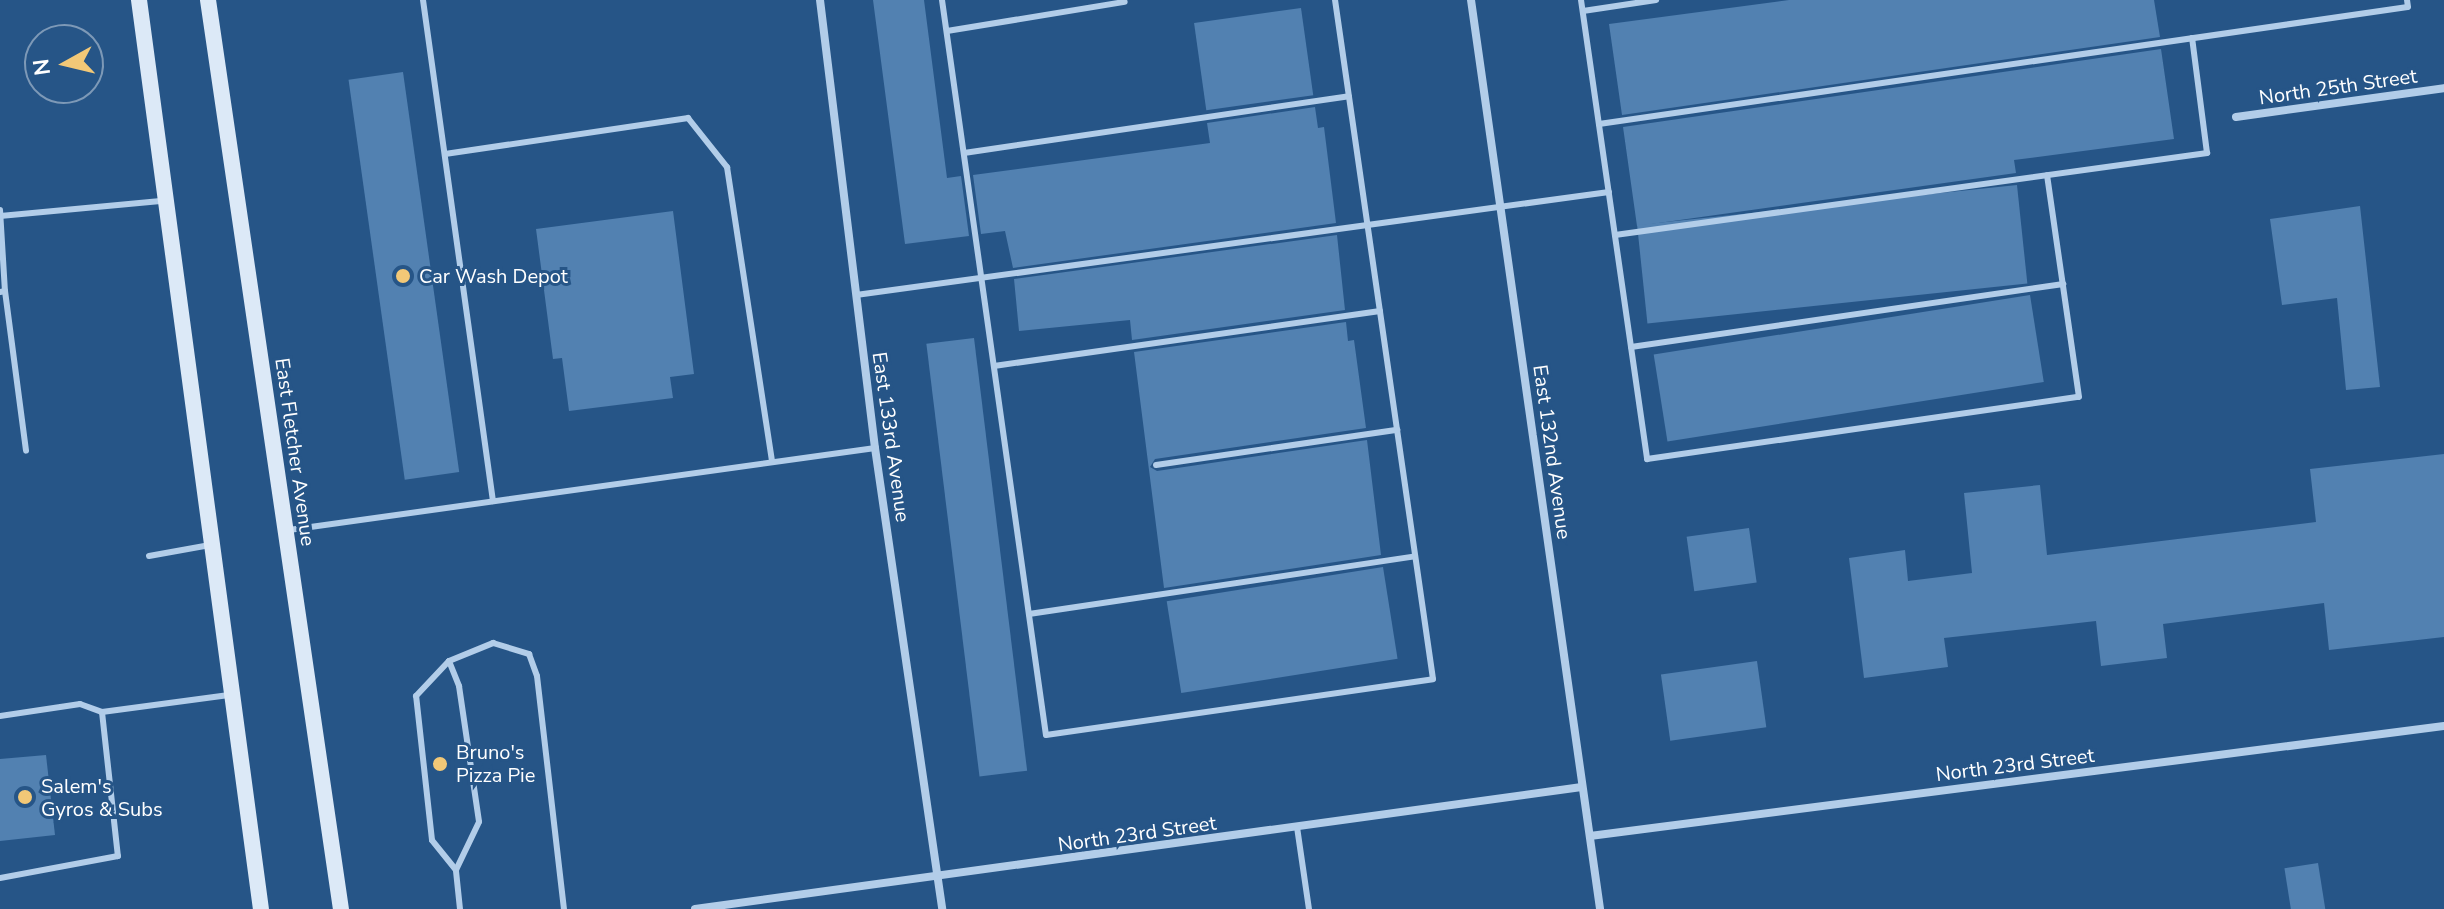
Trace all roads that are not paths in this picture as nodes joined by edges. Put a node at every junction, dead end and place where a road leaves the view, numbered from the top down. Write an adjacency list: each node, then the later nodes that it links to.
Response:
1 (139, 0): 23 (main road)
2 (208, 0): 41 (main road, East Fletcher Avenue)
3 (423, 0): 20 (lane)
4 (820, 0): 31 (street, East 133rd Avenue)
5 (942, 0): 13 (lane)
6 (1335, 0): 16 (lane)
7 (1471, 0): 24 (street, East 132nd Avenue)
8 (1581, 0): 12 (lane)
9 (1656, 0): 12 (lane)
10 (2407, 0): 14 (lane)
11 (1125, 2): 13 (lane)
12 (1583, 11): 18 (lane)
13 (947, 31): 19 (lane)
14 (2192, 38): 18 (lane); 21 (lane)
15 (2444, 88): 17 (street, North 25th Street)
16 (1349, 96): 19 (lane); 26 (lane)
17 (2236, 117)
18 (1599, 124): 22 (lane)
19 (964, 153): 28 (lane)
20 (445, 154): 38 (lane); 40 (lane)
21 (2047, 175): 27 (lane); 29 (lane)
22 (1609, 192): 24 (lane); 27 (lane)
23 (167, 201): 25 (lane); 42 (main road)
24 (1502, 208): 26 (lane); 51 (street, East 132nd Avenue)
25 (0, 214): 30 (lane)
26 (1367, 226): 28 (lane); 32 (lane)
27 (1615, 235): 33 (lane)
28 (982, 278): 31 (lane); 34 (lane)
29 (2063, 284): 33 (lane); 33 (lane)
30 (2, 291): 37 (lane)
31 (856, 295): 36 (street, East 133rd Avenue)
32 (1380, 311): 34 (lane); 35 (lane)
33 (1631, 347)
34 (994, 366): 45 (lane)
35 (1397, 430): 39 (lane); 44 (lane)
36 (875, 448): 38 (lane); 56 (street, East 133rd Avenue)
37 (26, 451)
38 (772, 462): 40 (lane)
39 (1156, 465)
40 (493, 501): 41 (lane)
41 (286, 530): 58 (main road, East Fletcher Avenue)
42 (214, 545): 43 (lane); 47 (main road)
43 (149, 556)
44 (1415, 556): 45 (lane); 45 (lane)
45 (1029, 614)
46 (449, 661): 54 (lane); 54 (lane); 60 (lane)
47 (233, 695): 48 (lane); 57 (main road)
48 (102, 712): 49 (lane); 55 (lane)
49 (0, 716)
50 (2444, 726): 53 (street, North 23rd Street)
51 (1582, 787): 52 (street, North 23rd Street); 53 (street, East 132nd Avenue)
52 (1297, 827): 56 (street, North 23rd Street); 63 (lane)
53 (1590, 836): 64 (street, East 132nd Avenue)
54 (456, 870): 59 (lane)
55 (0, 878)
56 (938, 878): 61 (street, North 23rd Street); 62 (street, East 133rd Avenue)
57 (261, 909)
58 (341, 909)
59 (460, 909)
60 (564, 909)
61 (695, 909)
62 (942, 909)
63 (1309, 909)
64 (1600, 909)

